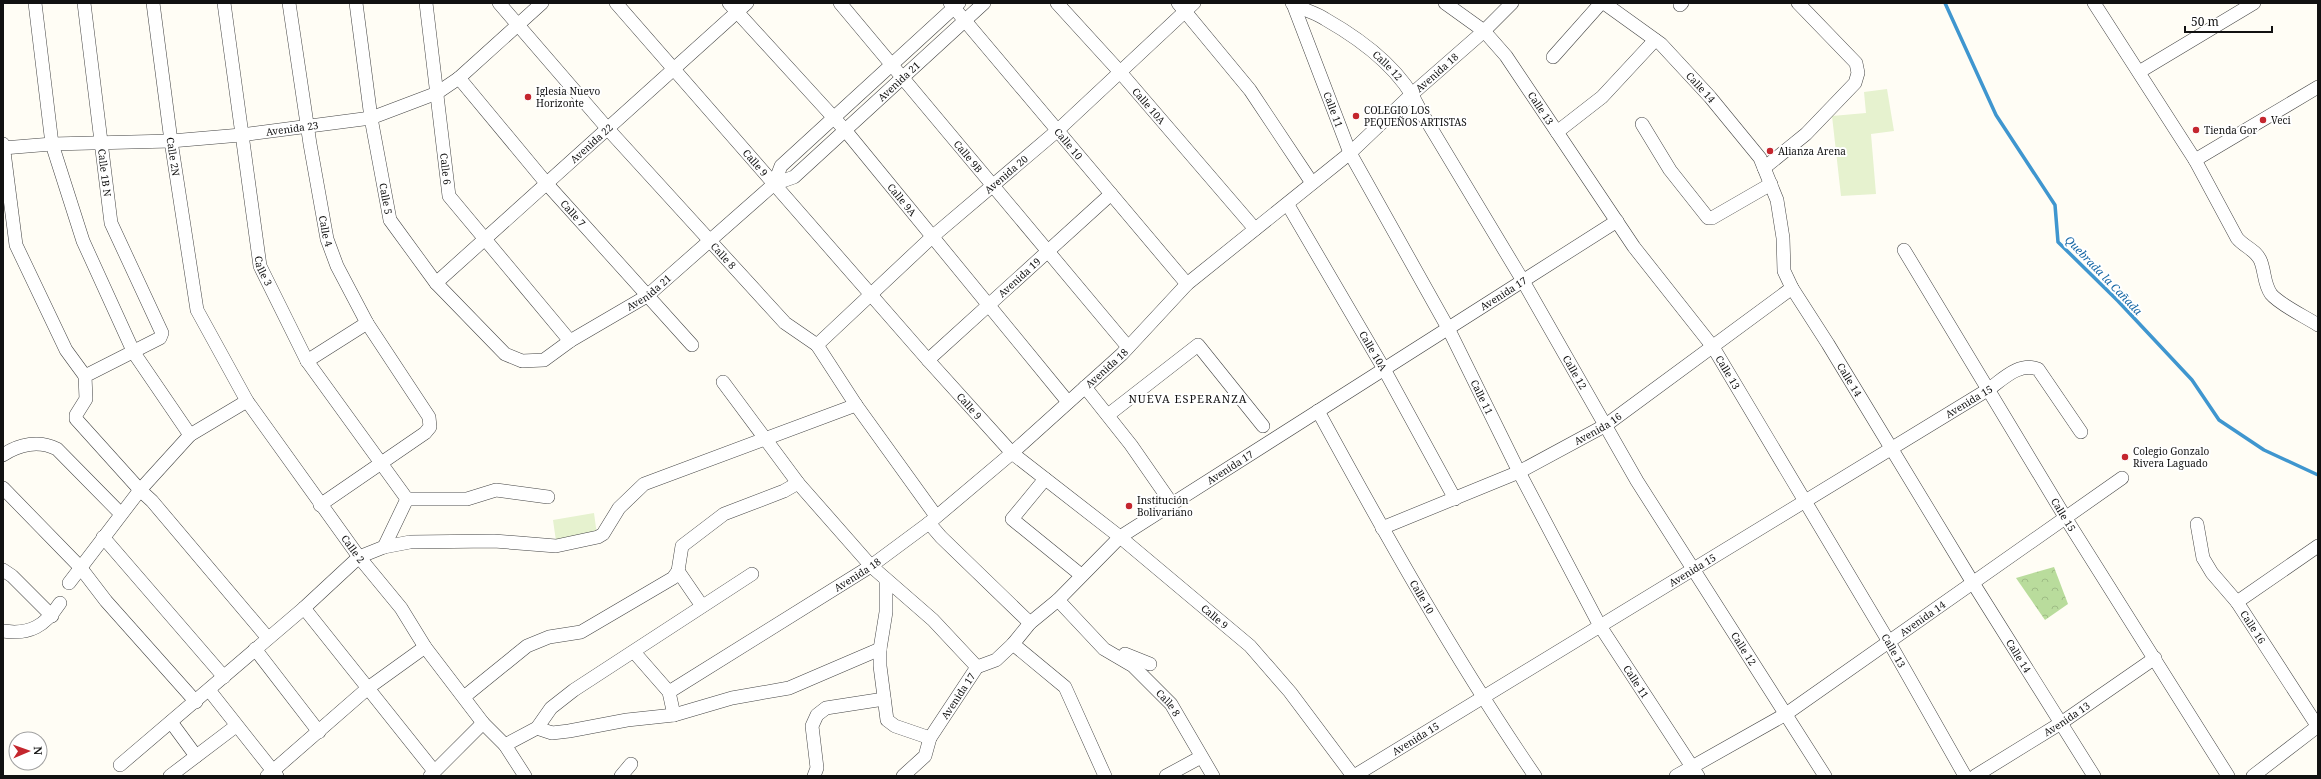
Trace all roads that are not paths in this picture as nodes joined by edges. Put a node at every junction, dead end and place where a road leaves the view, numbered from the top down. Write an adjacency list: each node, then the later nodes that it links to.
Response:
1 (35, 3): 52 (street)
2 (84, 3): 50 (street, Calle 1B N)
3 (153, 3): 49 (street, Calle 2N)
4 (224, 3): 48 (street, Calle 3)
5 (289, 3): 43 (street, Calle 4)
6 (356, 3): 40 (street, Calle 5)
7 (426, 3): 38 (street, Calle 6)
8 (499, 3): 27 (street, Calle 8)
9 (542, 3): 27 (street, Avenida 23)
10 (616, 3): 32 (street, Calle 9)
11 (747, 3): 25 (street, Avenida 22)
12 (840, 3): 31 (street, Calle 9B)
13 (984, 3): 26 (street, Avenida 21)
14 (1057, 3): 33 (street, Calle 10A)
15 (1293, 3): 39 (street, Calle 12); 54 (street, Calle 11)
16 (1445, 3): 28 (street, Calle 13)
17 (1512, 3): 28 (street, Avenida 18)
18 (1601, 3): 30 (street)
19 (1604, 3): 29 (street, Calle 14)
20 (1798, 3): 56 (street)
21 (2094, 3): 34 (street)
22 (2254, 3): 34 (street)
23 (954, 5): 26 (street, Calle 10); 31 (street, Avenida 21)
24 (1185, 6): 33 (street, Avenida 20); 57 (street)
25 (733, 8): 32 (street, Avenida 22); 41 (street, Calle 9A)
26 (965, 21): 36 (street, Avenida 21); 46 (street, Calle 10)
27 (517, 26): 35 (street, Avenida 23); 44 (street, Calle 8)
28 (1484, 32): 39 (street, Avenida 18); 47 (street, Calle 13)
29 (1655, 40): 47 (street); 56 (street, Calle 14)
30 (1553, 57)
31 (891, 65): 36 (street, Calle 9B); 41 (street, Avenida 21)
32 (673, 69): 44 (street, Avenida 22); 59 (street, Calle 9)
33 (1120, 72): 46 (street, Avenida 20); 65 (street, Calle 10A)
34 (2139, 72): 55 (street)
35 (459, 78): 38 (street, Avenida 23); 58 (street, Calle 7)
36 (902, 78): 45 (street, Avenida 21); 61 (street, Calle 9B)
37 (2318, 87): 55 (street)
38 (437, 93): 40 (street, Avenida 23); 68 (street, Calle 6)
39 (1412, 94): 54 (street, Avenida 18); 71 (street, Calle 12)
40 (371, 118): 43 (street, Avenida 23); 72 (street, Calle 5)
41 (834, 118): 45 (street, Calle 9A); 59 (street, Avenida 21)
42 (1642, 124): 60 (street)
43 (308, 125): 48 (street, Avenida 23); 79 (street, Calle 4)
44 (607, 128): 58 (street, Avenida 22); 67 (street, Calle 8)
45 (845, 130): 59 (street, Avenida 21); 66 (street, Calle 9A)
46 (1058, 130): 61 (street, Avenida 20); 62 (street, Calle 10)
47 (1557, 132): 64 (street, Calle 13)
48 (241, 135): 49 (street, Avenida 23); 89 (street, Calle 3)
49 (171, 141): 50 (street, Avenida 23); 78 (street, Calle 2N)
50 (100, 143): 52 (street, Avenida 23); 87 (street, Calle 1B N)
51 (3, 144): 53 (street)
52 (52, 144): 53 (street, Avenida 23); 87 (street)
53 (3, 148): 92 (street)
54 (1350, 153): 57 (street, Avenida 18); 81 (street, Calle 11)
55 (2195, 160): 80 (street)
56 (1764, 168): 60 (street, Calle 14)
57 (1312, 183): 63 (street, Avenida 18)
58 (547, 184): 68 (street, Avenida 22); 76 (street, Calle 7)
59 (774, 184): 67 (street, Avenida 21); 75 (street, Calle 9)
60 (1771, 184): 74 (street, Calle 14)
61 (994, 186): 66 (street, Avenida 20); 70 (street, Calle 9B)
62 (1111, 194): 70 (street, Avenida 19); 73 (street, Calle 10)
63 (1288, 205): 65 (street, Avenida 18); 91 (street, Calle 10A)
64 (1617, 221): 71 (street, Avenida 17); 86 (street, Calle 13)
65 (1255, 229): 73 (street, Avenida 18)
66 (932, 237): 75 (street, Avenida 20); 77 (street, Calle 9A)
67 (709, 240): 76 (street, Avenida 21); 84 (street, Calle 8)
68 (485, 241): 72 (street, Avenida 22); 82 (street, Calle 6)
69 (1904, 250): 95 (street, Calle 15)
70 (1048, 251): 77 (street, Avenida 19); 85 (street, Calle 9B)
71 (1523, 281): 81 (street, Avenida 17); 101 (street, Calle 12)
72 (436, 283): 88 (street, Calle 5)
73 (1187, 284): 85 (street, Avenida 18)
74 (1792, 288): 86 (street, Avenida 16); 106 (street, Calle 14)
75 (870, 293): 84 (street, Avenida 20); 90 (street, Calle 9)
76 (647, 296): 82 (street, Avenida 21); 83 (street, Calle 7)
77 (988, 305): 90 (street, Avenida 19); 97 (street, Calle 9A)
78 (197, 310): 96 (street, Calle 2)
79 (367, 323): 89 (street); 109 (street, Calle 4)
80 (2318, 325)
81 (1448, 328): 91 (street, Avenida 17); 110 (street, Calle 11)
82 (570, 341): 88 (street, Avenida 21)
83 (692, 345)
84 (817, 345): 98 (street, Calle 8)
85 (1128, 347): 94 (street, Avenida 18)
86 (1713, 347): 101 (street, Avenida 16); 119 (street, Calle 13)
87 (134, 352): 92 (street); 104 (street)
88 (505, 354)
89 (307, 360): 109 (street, Calle 3)
90 (928, 360): 107 (street, Calle 9)
91 (1384, 369): 99 (street, Avenida 17); 118 (street, Calle 10A)
92 (85, 376): 115 (street)
93 (722, 382): 105 (street)
94 (1085, 387): 97 (street, Avenida 18); 100 (street)
95 (1989, 389): 103 (street, Avenida 15); 106 (street, Avenida 15); 123 (street, Calle 15)
96 (247, 401): 104 (street); 121 (street, Calle 2)
97 (1068, 402): 107 (street, Avenida 18)
98 (856, 405): 105 (street); 124 (street, Calle 8)
99 (1318, 411): 120 (street, Avenida 17); 126 (street, Calle 10)
100 (1108, 416): 102 (street); 120 (street)
101 (1606, 425): 110 (street, Avenida 16); 134 (street, Calle 12)
102 (1263, 426)
103 (2081, 432)
104 (190, 435): 115 (street)
105 (765, 440): 113 (street); 130 (street)
106 (1892, 448): 119 (street, Avenida 15); 140 (street, Calle 14)
107 (1012, 453): 112 (street, Calle 9); 124 (street, Avenida 18)
108 (3, 455): 122 (street)
109 (380, 464): 117 (street, Calle 3); 121 (street)
110 (1519, 472): 118 (street, Avenida 16); 149 (street, Calle 11)
111 (2122, 478): 123 (street, Avenida 14)
112 (1045, 479): 127 (street, Calle 9); 138 (street)
113 (798, 483): 132 (street); 136 (street)
114 (3, 488): 133 (street)
115 (140, 490): 122 (street); 151 (street)
116 (548, 496): 117 (street)
117 (407, 499): 130 (street)
118 (1455, 499): 126 (street, Avenida 16)
119 (1806, 500): 134 (street, Avenida 15); 152 (street, Calle 13)
120 (1172, 504): 127 (street, Avenida 17)
121 (320, 505): 131 (street, Calle 2)
122 (121, 514): 128 (street)
123 (2065, 517): 140 (street, Avenida 14); 159 (street, Calle 15)
124 (932, 519): 132 (street, Avenida 18); 148 (street, Calle 8)
125 (2197, 524): 143 (street, Calle 16)
126 (1382, 528): 167 (street, Calle 10)
127 (1120, 537): 138 (street, Avenida 17); 196 (street, Calle 9)
128 (103, 538): 133 (street); 162 (street)
129 (2318, 546): 143 (street)
130 (384, 547): 131 (street)
131 (359, 557): 146 (street); 154 (street, Calle 2)
132 (871, 566): 139 (street); 165 (street, Avenida 18)
133 (80, 567): 141 (street); 169 (street)
134 (1694, 569): 149 (street, Avenida 15); 170 (street, Calle 12)
135 (3, 570): 147 (street)
136 (678, 571): 145 (street); 166 (street)
137 (752, 574): 145 (street)
138 (1081, 575): 142 (street, Avenida 17)
139 (886, 580): 156 (street); 161 (street)
140 (1973, 583): 152 (street, Avenida 14); 173 (street, Calle 14)
141 (69, 584)
142 (1058, 600): 148 (street, Avenida 17); 157 (street, Calle 8)
143 (2237, 602): 176 (street, Calle 16)
144 (60, 603): 147 (street)
145 (702, 606): 158 (street)
146 (304, 608): 151 (street); 163 (street)
147 (52, 616): 150 (street)
148 (1030, 623): 153 (street, Avenida 17)
149 (1600, 626): 167 (street, Avenida 15); 185 (street, Calle 11)
150 (3, 631)
151 (267, 637): 155 (street)
152 (1890, 642): 170 (street, Avenida 14); 200 (street, Calle 13)
153 (1013, 644): 161 (street, Avenida 17); 193 (street)
154 (425, 647): 163 (street); 166 (street, Calle 2)
155 (255, 649): 162 (street); 178 (street)
156 (880, 649): 168 (street); 171 (street)
157 (1104, 649): 160 (street, Calle 8); 182 (street, Calle 8)
158 (634, 652): 165 (street); 177 (street)
159 (2155, 658): 173 (street, Avenida 13); 203 (street, Calle 15)
160 (1150, 664)
161 (977, 667): 179 (street, Avenida 17)
162 (224, 677): 164 (street)
163 (368, 688): 178 (street); 186 (street)
164 (209, 690): 169 (street); 175 (street)
165 (670, 692): 171 (street)
166 (464, 697): 174 (street, Calle 2)
167 (1482, 698): 196 (street, Avenida 15); 197 (street, Calle 10)
168 (884, 699): 179 (street); 191 (street)
169 (196, 702): 172 (street)
170 (1786, 714): 185 (street, Avenida 14); 199 (street, Calle 12)
171 (674, 715): 177 (street)
172 (171, 722): 181 (street); 184 (street)
173 (2061, 723): 201 (street, Avenida 13); 202 (street, Calle 14)
174 (484, 724): 180 (street, Calle 2); 186 (street)
175 (236, 726): 181 (street); 187 (street)
176 (2318, 727): 204 (street)
177 (537, 728): 180 (street)
178 (319, 732): 187 (street)
179 (930, 738): 192 (street, Avenida 17)
180 (505, 745): 189 (street, Calle 2)
181 (196, 756): 188 (street)
182 (1201, 757): 194 (street); 195 (street, Calle 8)
183 (630, 764): 190 (street)
184 (120, 765)
185 (1695, 772): 198 (street, Avenida 14)
186 (432, 773)
187 (272, 774)
188 (170, 776)
189 (525, 776)
190 (621, 776)
191 (814, 776)
192 (904, 776)
193 (1105, 776)
194 (1166, 776)
195 (1213, 776)
196 (1353, 776)
197 (1535, 776)
198 (1676, 776)
199 (1825, 776)
200 (1965, 776)
201 (1975, 776)
202 (2094, 776)
203 (2228, 776)
204 (2253, 776)

